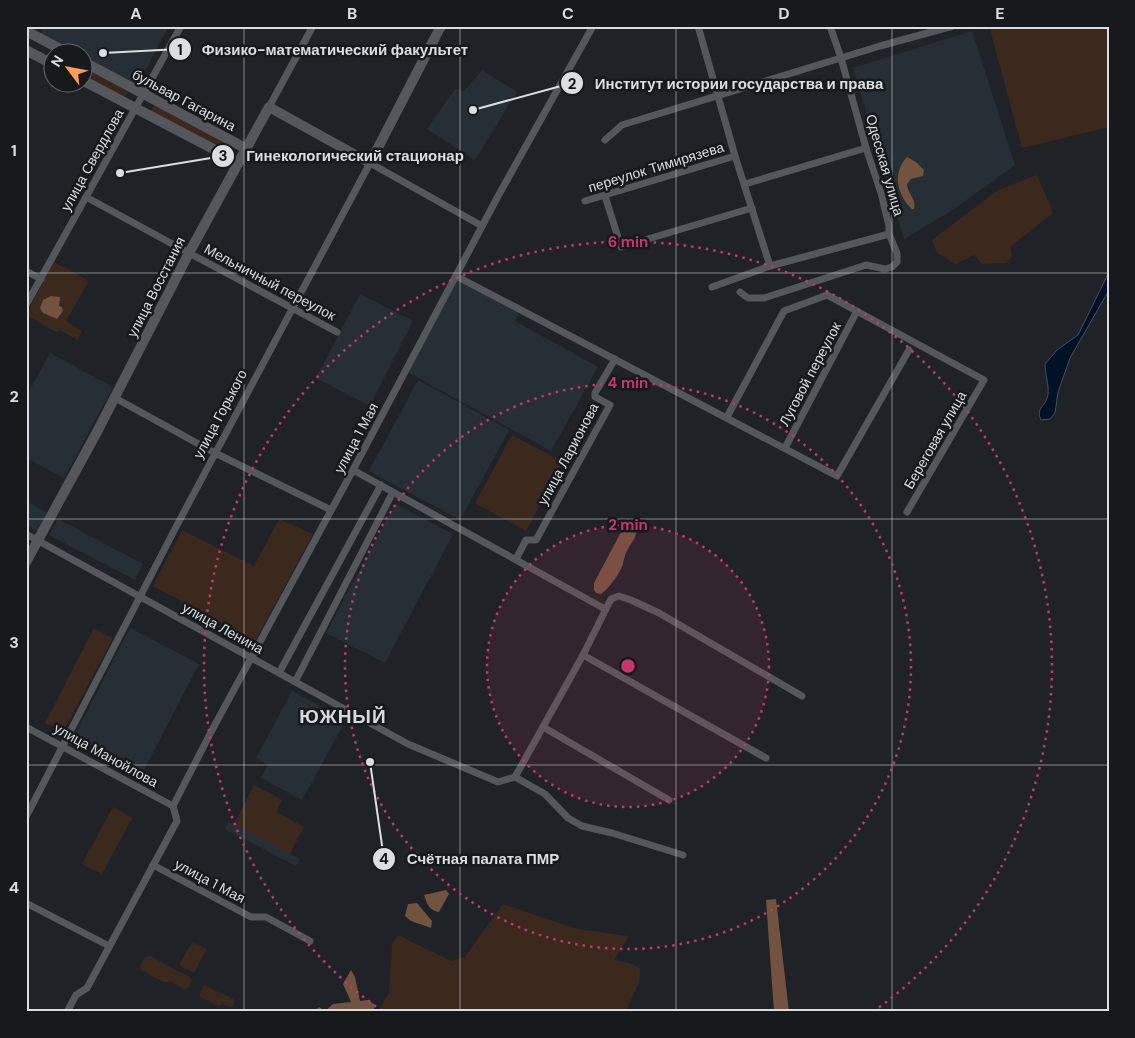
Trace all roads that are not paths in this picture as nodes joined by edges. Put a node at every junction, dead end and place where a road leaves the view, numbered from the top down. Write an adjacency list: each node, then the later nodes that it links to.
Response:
1 (181, 26): 15 (street, улица Свердлова)
2 (313, 26): 17 (street, улица Восстания)
3 (441, 26): 24 (street, улица Горького)
4 (593, 26): 30 (street, улица 1 Мая)
5 (698, 26): 16 (street)
6 (830, 26): 11 (street, Одесская улица)
7 (953, 26): 11 (street)
8 (28, 31): 9 (street)
9 (48, 42)
10 (26, 50): 12 (street)
11 (841, 58): 16 (street); 21 (street, Одесская улица)
12 (42, 59)
13 (92, 66): 15 (street, бульвар Гагарина)
14 (92, 85): 18 (street)
15 (143, 94): 18 (street, улица Свердлова); 20 (street, бульвар Гагарина)
16 (717, 96): 19 (street); 22 (street)
17 (269, 106): 20 (street, улица Восстания); 24 (street)
18 (135, 108): 23 (street); 27 (street, улица Свердлова)
19 (605, 140)
20 (245, 148): 23 (street, улица Восстания)
21 (866, 148): 25 (street); 31 (street, Одесская улица)
22 (735, 156): 25 (street); 26 (street, переулок Тимирязева)
23 (238, 162): 32 (street, улица Восстания)
24 (370, 163): 30 (street); 40 (street, улица Горького)
25 (745, 184): 29 (street)
26 (605, 196): 28 (street, переулок Тимирязева); 29 (street)
27 (86, 197): 32 (street, Мельничный переулок); 36 (street, улица Свердлова)
28 (585, 201)
29 (752, 208): 33 (street)
30 (482, 226): 35 (street, улица 1 Мая)
31 (889, 234): 33 (street); 38 (street, Одесская улица)
32 (188, 253): 40 (street, Мельничный переулок); 45 (street, улица Восстания)
33 (770, 266): 37 (street)
34 (26, 271): 36 (street)
35 (456, 276): 44 (street); 49 (street, улица 1 Мая)
36 (41, 279): 39 (street, улица Свердлова)
37 (712, 287)
38 (740, 292)
39 (26, 305)
40 (293, 308): 42 (street, Мельничный переулок); 48 (street, улица Горького)
41 (857, 311): 46 (street); 47 (street, Луговой переулок); 53 (street, Береговая улица)
42 (337, 332)
43 (909, 350): 47 (street)
44 (615, 358): 46 (street); 56 (street, улица Ларионова)
45 (115, 398): 48 (street); 55 (street, улица Восстания)
46 (727, 417): 47 (street)
47 (785, 448)
48 (215, 453): 52 (street); 58 (street, улица Горького)
49 (353, 470): 50 (street); 52 (street, улица 1 Мая)
50 (381, 485): 51 (street); 62 (street)
51 (393, 492): 56 (street); 63 (street)
52 (331, 510): 61 (street, улица 1 Мая)
53 (907, 512)
54 (26, 534): 55 (street, улица Ленина)
55 (38, 541): 57 (street, улица Восстания); 58 (street, улица Ленина)
56 (516, 559): 59 (street)
57 (26, 562)
58 (141, 596): 61 (street, улица Ленина); 67 (street, улица Горького)
59 (605, 609): 60 (street); 64 (street)
60 (583, 656): 66 (street); 68 (street)
61 (251, 658): 62 (street, улица Ленина); 71 (street, улица 1 Мая)
62 (279, 674): 63 (street, улица Ленина)
63 (295, 682): 69 (street, улица Ленина)
64 (802, 696)
65 (26, 727): 67 (street, улица Манойлова)
66 (543, 727): 69 (street); 70 (street)
67 (63, 747): 71 (street, улица Манойлова); 72 (street, улица Горького)
68 (766, 758)
69 (515, 777): 73 (street)
70 (669, 800)
71 (173, 806): 74 (street, улица 1 Мая)
72 (26, 817)
73 (683, 855)
74 (153, 865): 76 (street, улица 1 Мая); 77 (street, улица 1 Мая)
75 (26, 903): 77 (street)
76 (310, 941)
77 (109, 946): 78 (street, улица 1 Мая)
78 (67, 1012)

